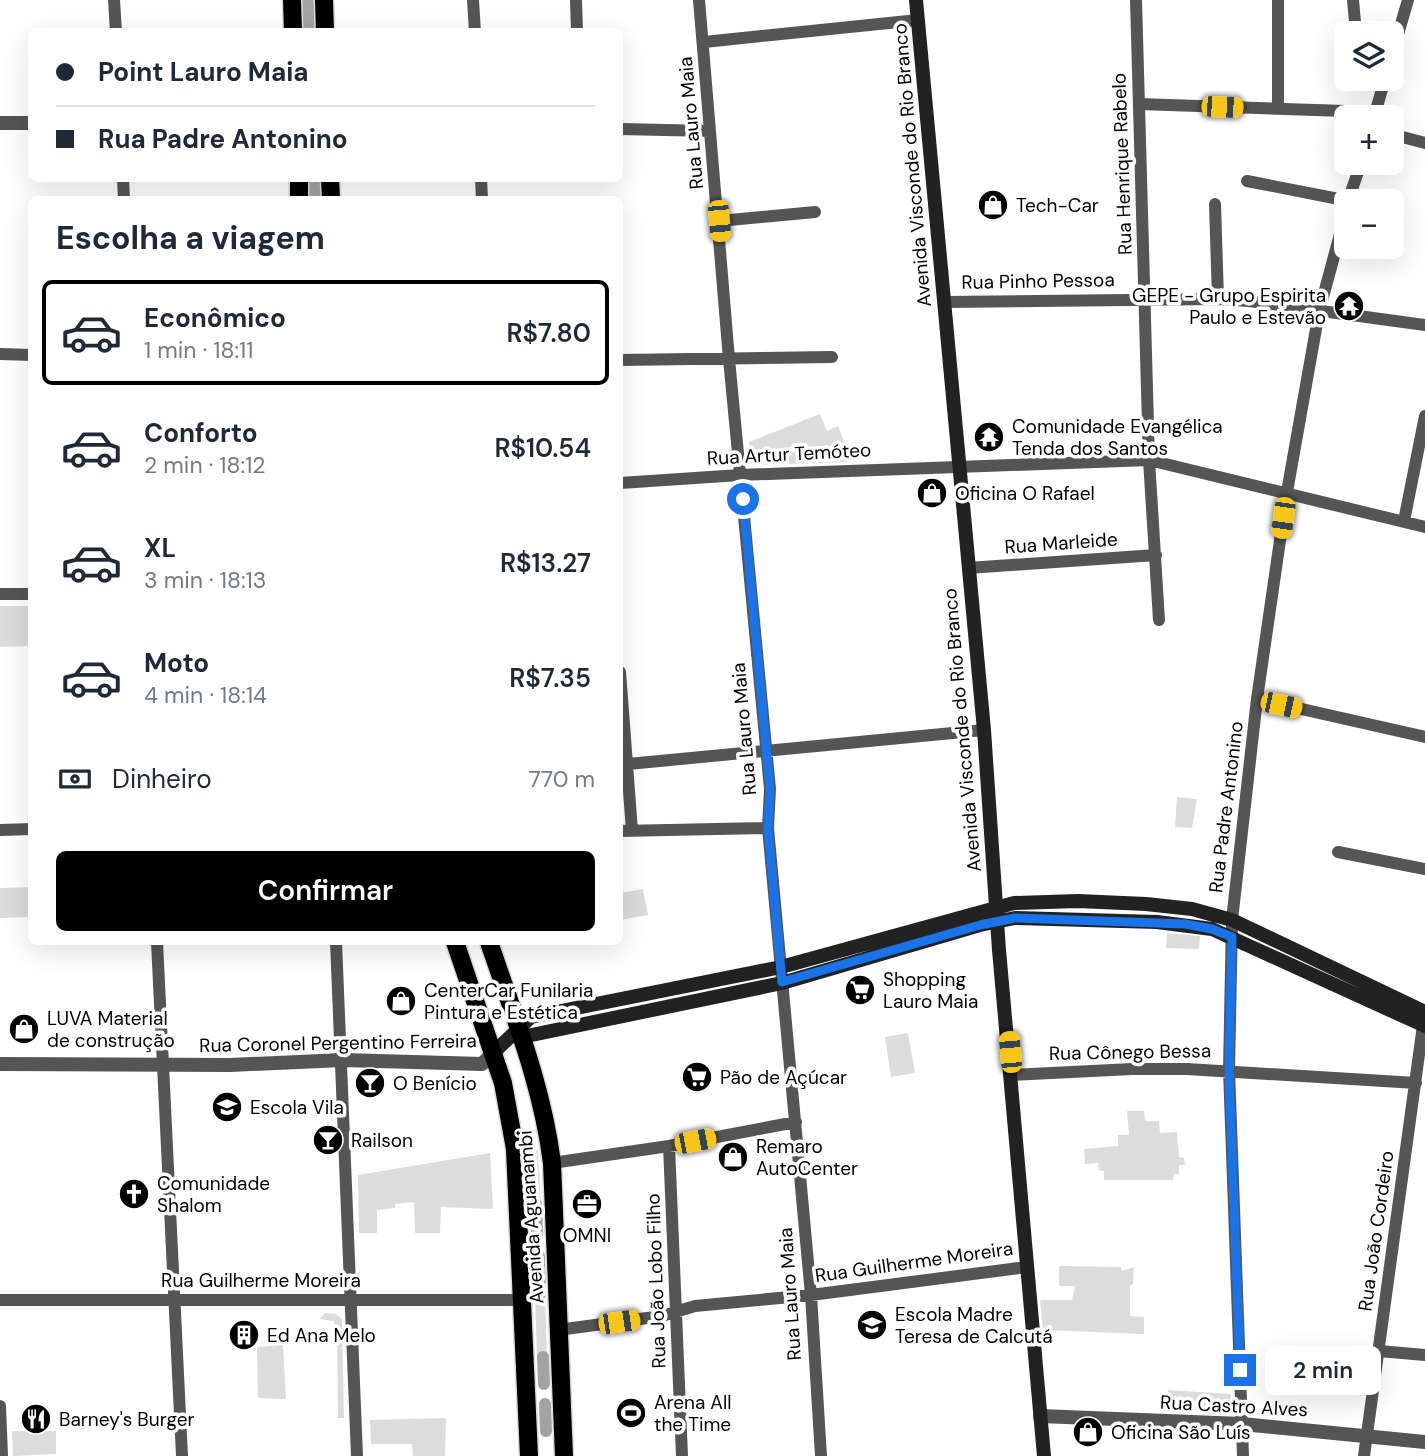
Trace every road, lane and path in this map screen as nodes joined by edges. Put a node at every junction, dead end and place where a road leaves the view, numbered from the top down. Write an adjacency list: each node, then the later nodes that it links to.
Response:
1 (114, 0): 15 (street)
2 (292, 0): 16 (main road)
3 (324, 0): 17 (main road)
4 (473, 0): 18 (street)
5 (576, 0): 19 (street)
6 (699, 0): 20 (street, Rua Lauro Maia)
7 (916, 0): 12 (main road, Avenida Visconde do Rio Branco)
8 (1136, 0): 21 (street, Rua Henrique Rabelo)
9 (1278, 0): 22 (street)
10 (1353, 0): 13 (street)
11 (1408, 0): 14 (street)
12 (918, 20): 20 (street); 38 (main road, Avenida Visconde do Rio Branco)
13 (1355, 21)
14 (1402, 21)
15 (116, 28)
16 (293, 28)
17 (325, 28)
18 (475, 28)
19 (577, 28)
20 (704, 42): 27 (street, Rua Lauro Maia)
21 (1139, 104): 22 (street); 36 (street, Rua Henrique Rabelo)
22 (1278, 108): 23 (street)
23 (1334, 112)
24 (0, 123): 25 (street)
25 (28, 123)
26 (623, 129): 27 (street)
27 (710, 131): 34 (street, Rua Lauro Maia)
28 (1404, 137): 29 (street)
29 (1425, 143)
30 (1247, 181): 31 (street)
31 (1334, 198)
32 (1215, 204): 37 (street)
33 (814, 212): 34 (street)
34 (719, 221): 44 (street, Rua Lauro Maia)
35 (1334, 256): 39 (street, Rua Padre Antonino)
36 (1146, 299): 37 (street, Rua Pinho Pessoa); 38 (street, Rua Pinho Pessoa); 47 (street, Rua Henrique Rabelo)
37 (1218, 299): 39 (street, Rua Pinho Pessoa)
38 (944, 302): 48 (main road, Avenida Visconde do Rio Branco)
39 (1319, 312): 40 (street, Rua Pinho Pessoa); 51 (street, Rua Padre Antonino)
40 (1425, 325)
41 (0, 354): 42 (street)
42 (28, 355)
43 (832, 357): 44 (street)
44 (730, 359): 45 (street); 49 (street, Rua Lauro Maia)
45 (623, 360)
46 (1425, 415): 52 (street)
47 (1149, 460): 48 (street, Rua Artur Temóteo); 51 (street, Rua Artur Temóteo); 54 (street, Rua Henrique Rabelo)
48 (960, 466): 49 (street, Rua Artur Temóteo); 55 (main road, Avenida Visconde do Rio Branco)
49 (740, 475): 50 (street, Rua Artur Temóteo); 63 (street, Rua Lauro Maia)
50 (623, 483)
51 (1287, 492): 52 (street, Rua Artur Temóteo); 59 (street, Rua Padre Antonino)
52 (1404, 521): 53 (street, Rua Artur Temóteo)
53 (1425, 527)
54 (1156, 555): 55 (street, Rua Marleide); 58 (street, Rua Henrique Rabelo)
55 (968, 568): 61 (main road, Avenida Visconde do Rio Branco)
56 (0, 594): 57 (street)
57 (28, 594)
58 (1159, 620)
59 (1257, 699): 62 (street); 72 (street, Rua Padre Antonino)
60 (623, 706): 64 (street)
61 (984, 730): 63 (street); 71 (main road, Avenida Visconde do Rio Branco)
62 (1425, 737)
63 (766, 751): 64 (street); 65 (street, Rua Lauro Maia)
64 (628, 764): 68 (street)
65 (768, 828): 68 (street); 78 (street, Rua Lauro Maia)
66 (28, 829): 67 (street)
67 (0, 830)
68 (626, 831)
69 (1338, 852): 70 (street)
70 (1425, 869)
71 (997, 914): 72 (main road, Rua Coronel Pergentino Ferreira); 73 (main road, Rua Coronel Pergentino Ferreira); 78 (main road, Rua Coronel Pergentino Ferreira); 79 (main road, Rua Coronel Pergentino Ferreira); 87 (main road, Avenida Visconde do Rio Branco)
72 (1232, 920): 73 (street, Rua Padre Antonino); 80 (main road, Rua Coronel Pergentino Ferreira)
73 (1232, 937): 80 (main road, Rua Coronel Pergentino Ferreira); 86 (street, Rua Padre Antonino)
74 (157, 945): 85 (street)
75 (336, 945): 83 (street)
76 (456, 945): 82 (main road, Avenida Aguanambi)
77 (490, 945): 81 (main road, Avenida Aguanambi)
78 (781, 967): 79 (street, Rua Lauro Maia); 81 (main road, Rua Coronel Pergentino Ferreira)
79 (782, 982): 81 (main road, Rua Coronel Pergentino Ferreira); 89 (street, Rua Lauro Maia)
80 (1425, 1018): 88 (street, Rua João Cordeiro)
81 (521, 1033): 82 (main road, Rua Coronel Pergentino Ferreira); 91 (main road, Avenida Aguanambi)
82 (493, 1053): 83 (street, Rua Coronel Pergentino Ferreira); 97 (main road, Avenida Aguanambi)
83 (343, 1060): 85 (street, Rua Coronel Pergentino Ferreira); 95 (street)
84 (0, 1064): 85 (street, Rua Coronel Pergentino Ferreira)
85 (162, 1064): 94 (street)
86 (1229, 1070): 87 (street, Rua Cônego Bessa); 88 (street, Rua Cônego Bessa); 104 (street, Rua Padre Antonino)
87 (1012, 1075): 92 (main road, Avenida Visconde do Rio Branco)
88 (1416, 1083): 100 (street, Rua João Cordeiro)
89 (796, 1122): 90 (street); 93 (street, Rua Lauro Maia)
90 (669, 1146): 91 (street); 98 (street, Rua João Lobo Filho)
91 (552, 1163): 99 (main road, Avenida Aguanambi)
92 (1027, 1267): 93 (street, Rua Guilherme Moreira); 103 (main road, Avenida Visconde do Rio Branco)
93 (811, 1295): 98 (street, Rua Guilherme Moreira); 113 (street, Rua Lauro Maia)
94 (176, 1299): 95 (street, Rua Guilherme Moreira); 96 (street, Rua Guilherme Moreira); 108 (street)
95 (351, 1299): 97 (street, Rua Guilherme Moreira); 109 (street)
96 (0, 1300)
97 (523, 1300): 110 (main road, Avenida Aguanambi)
98 (677, 1311): 99 (street, Rua Guilherme Moreira); 112 (street, Rua João Lobo Filho)
99 (558, 1330): 111 (main road, Avenida Aguanambi)
100 (1379, 1351): 101 (street); 105 (street, Rua João Cordeiro)
101 (1425, 1355)
102 (0, 1406): 107 (street)
103 (1040, 1416): 104 (street, Rua Castro Alves); 114 (main road, Avenida Visconde do Rio Branco)
104 (1242, 1424): 105 (street, Rua Castro Alves); 115 (street, Rua Padre Antonino)
105 (1367, 1435): 106 (street, Rua Castro Alves); 116 (street, Rua João Cordeiro)
106 (1425, 1441)
107 (2, 1456)
108 (182, 1456)
109 (357, 1456)
110 (529, 1456)
111 (564, 1456)
112 (682, 1456)
113 (821, 1456)
114 (1044, 1456)
115 (1243, 1456)
116 (1364, 1456)

